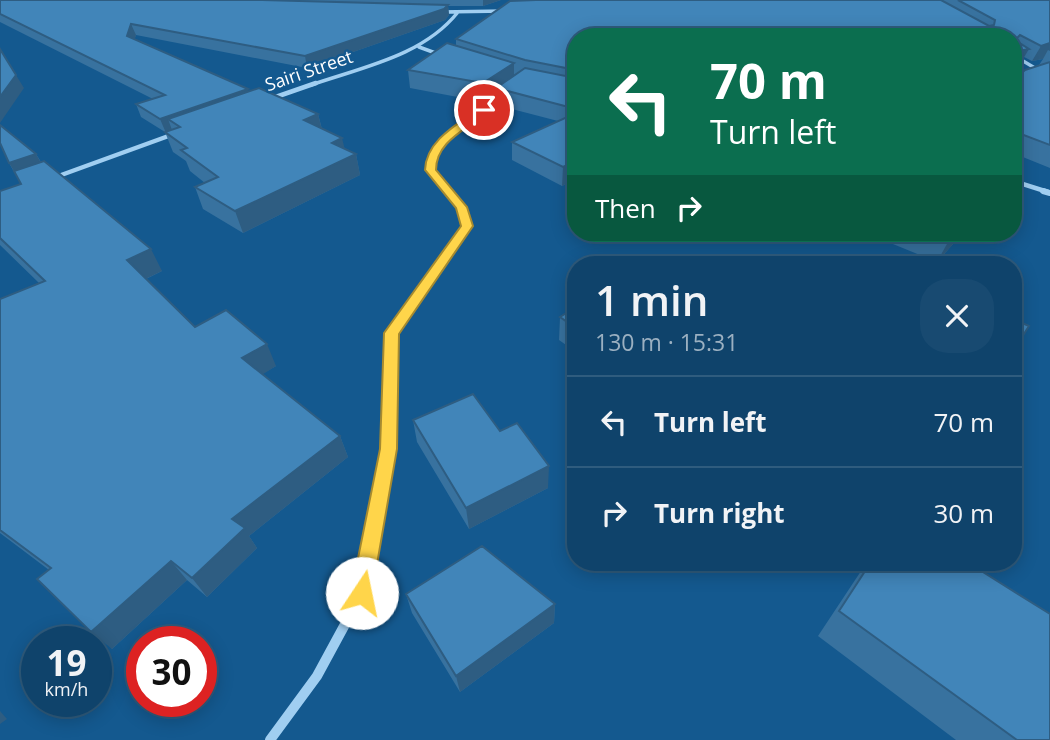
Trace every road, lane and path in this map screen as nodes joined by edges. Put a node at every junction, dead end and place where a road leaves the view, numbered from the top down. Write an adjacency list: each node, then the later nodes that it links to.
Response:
1 (506, 11): 3 (street)
2 (431, 12): 3 (street)
3 (458, 12): 4 (street, Sairi Street)
4 (419, 47): 5 (street); 11 (street, Sairi Street)
5 (450, 58)
6 (1022, 61): 7 (street)
7 (1041, 73): 8 (street); 9 (street)
8 (1032, 76)
9 (1050, 77)
10 (514, 87): 16 (street)
11 (262, 102)
12 (186, 129): 13 (street)
13 (49, 179)
14 (1022, 184): 15 (street)
15 (1050, 193)
16 (270, 740)

